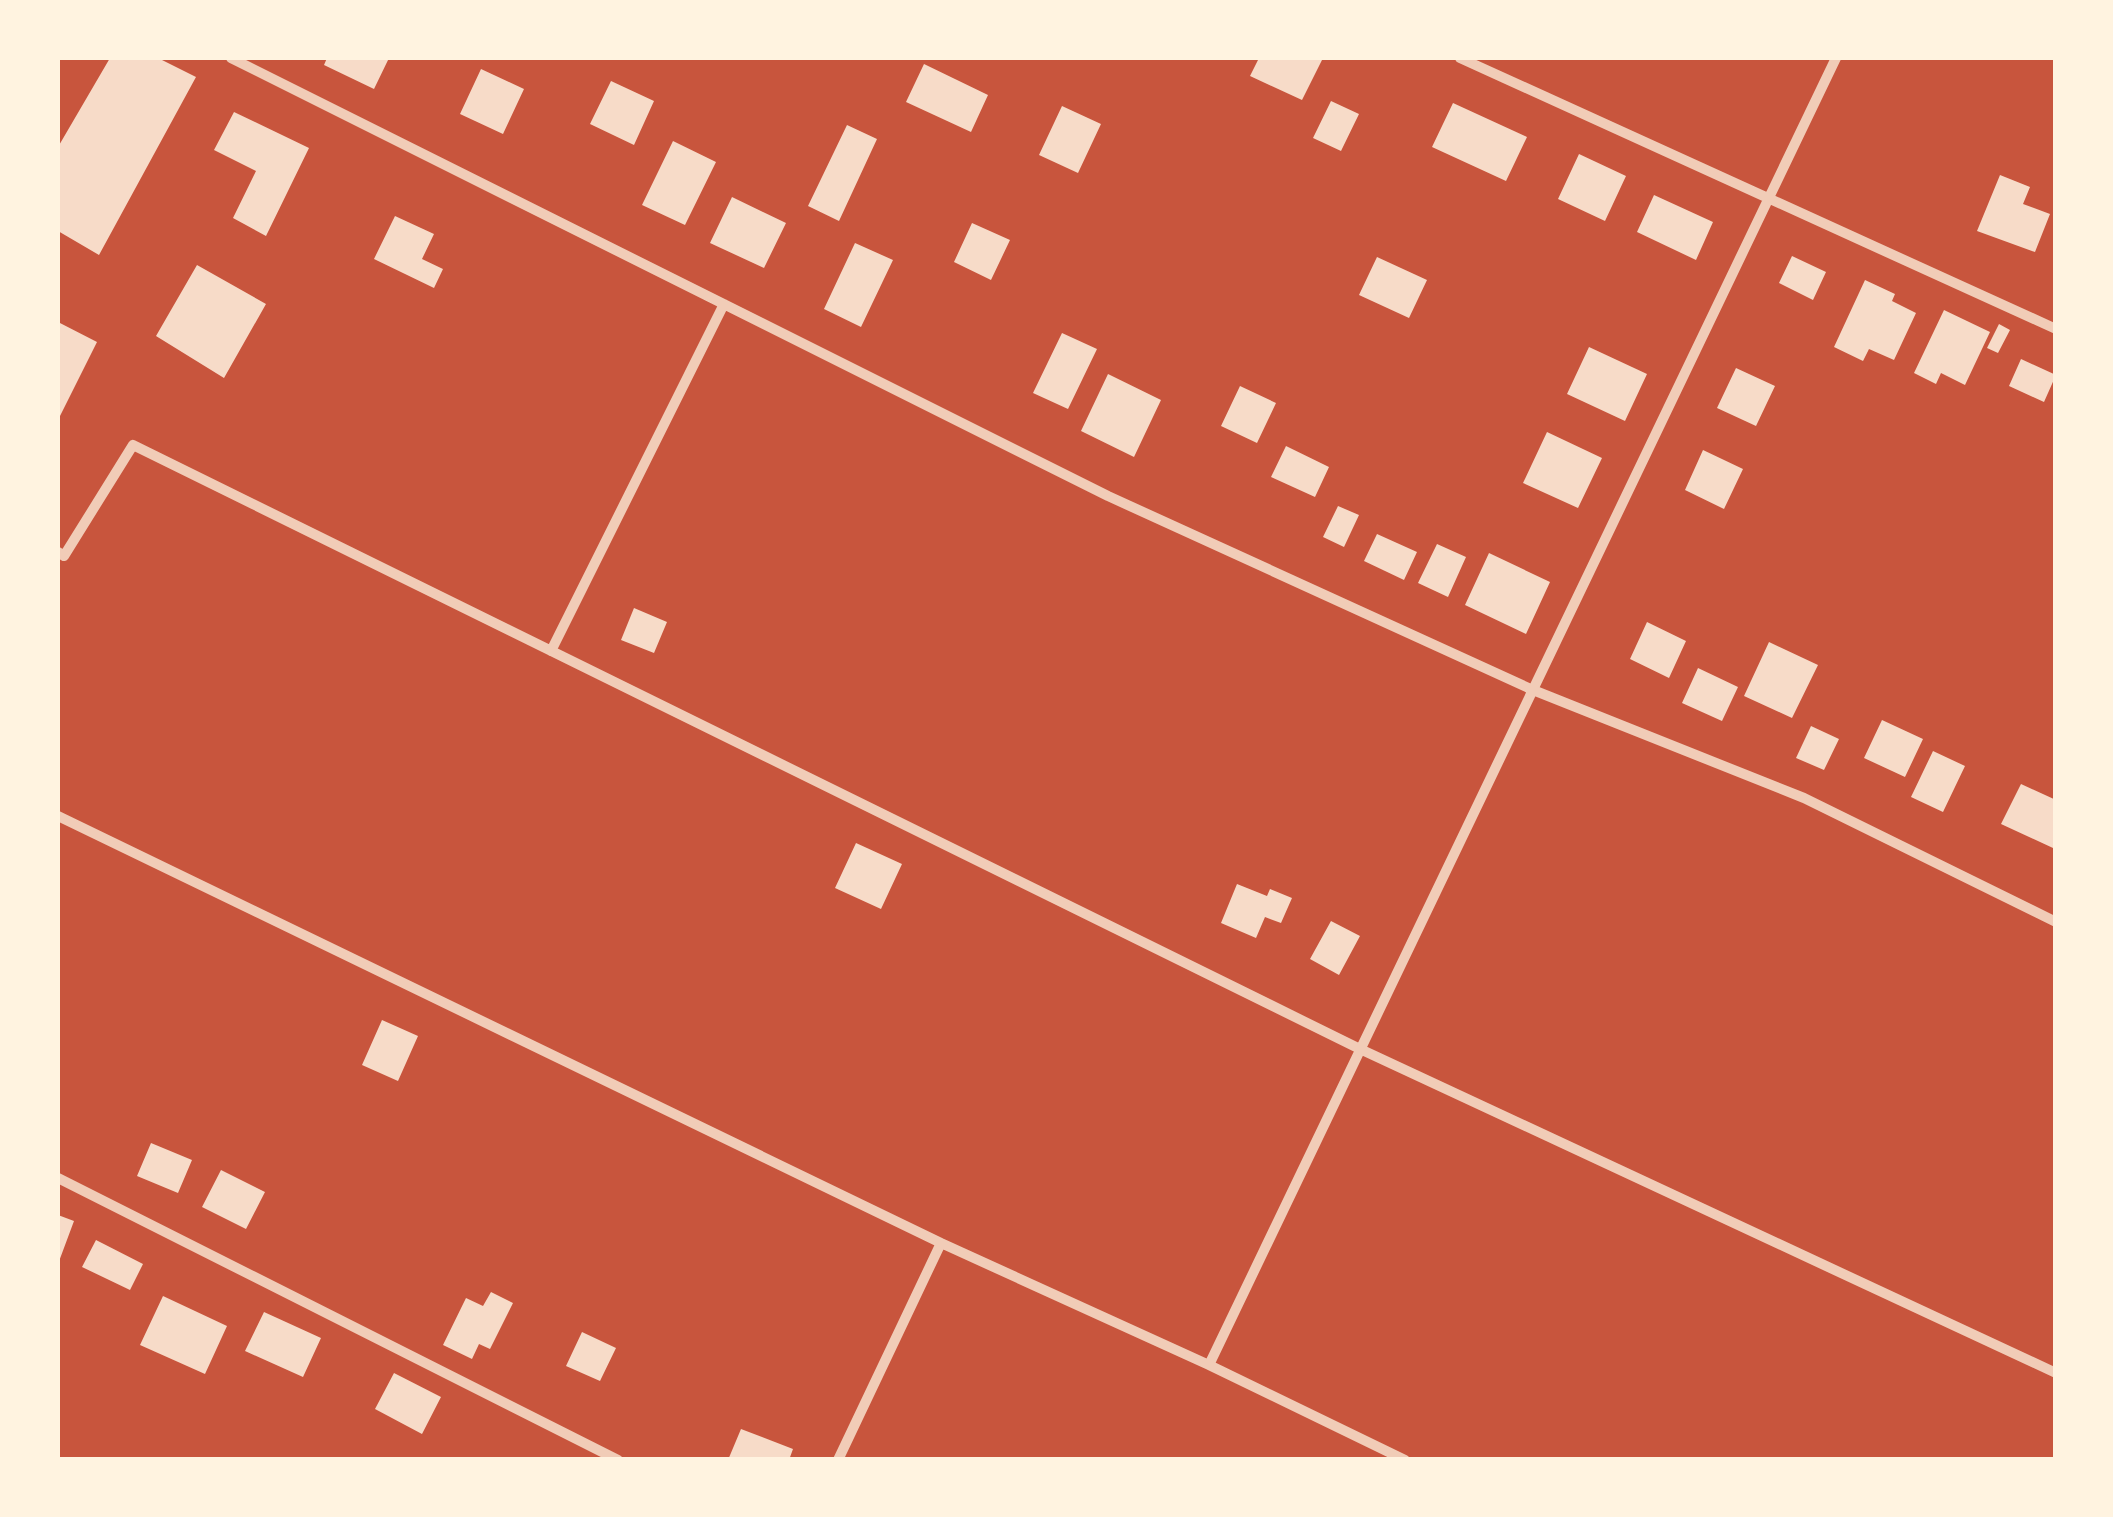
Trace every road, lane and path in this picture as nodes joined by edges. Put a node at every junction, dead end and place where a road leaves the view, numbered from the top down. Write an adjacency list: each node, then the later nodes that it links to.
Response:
1 (231, 58): 5 (street)
2 (1460, 58): 4 (street)
3 (1836, 58): 4 (street)
4 (1771, 198): 6 (street); 9 (street)
5 (724, 304): 8 (street); 9 (street)
6 (2056, 329)
7 (58, 552): 8 (street)
8 (551, 651): 12 (street)
9 (1533, 690): 11 (street); 12 (street)
10 (58, 816): 14 (street)
11 (2056, 922)
12 (1360, 1049): 15 (street); 16 (street)
13 (58, 1178): 17 (street)
14 (941, 1243): 15 (street); 18 (street)
15 (1209, 1364): 19 (street)
16 (2056, 1373)
17 (618, 1460)
18 (838, 1460)
19 (1405, 1460)

